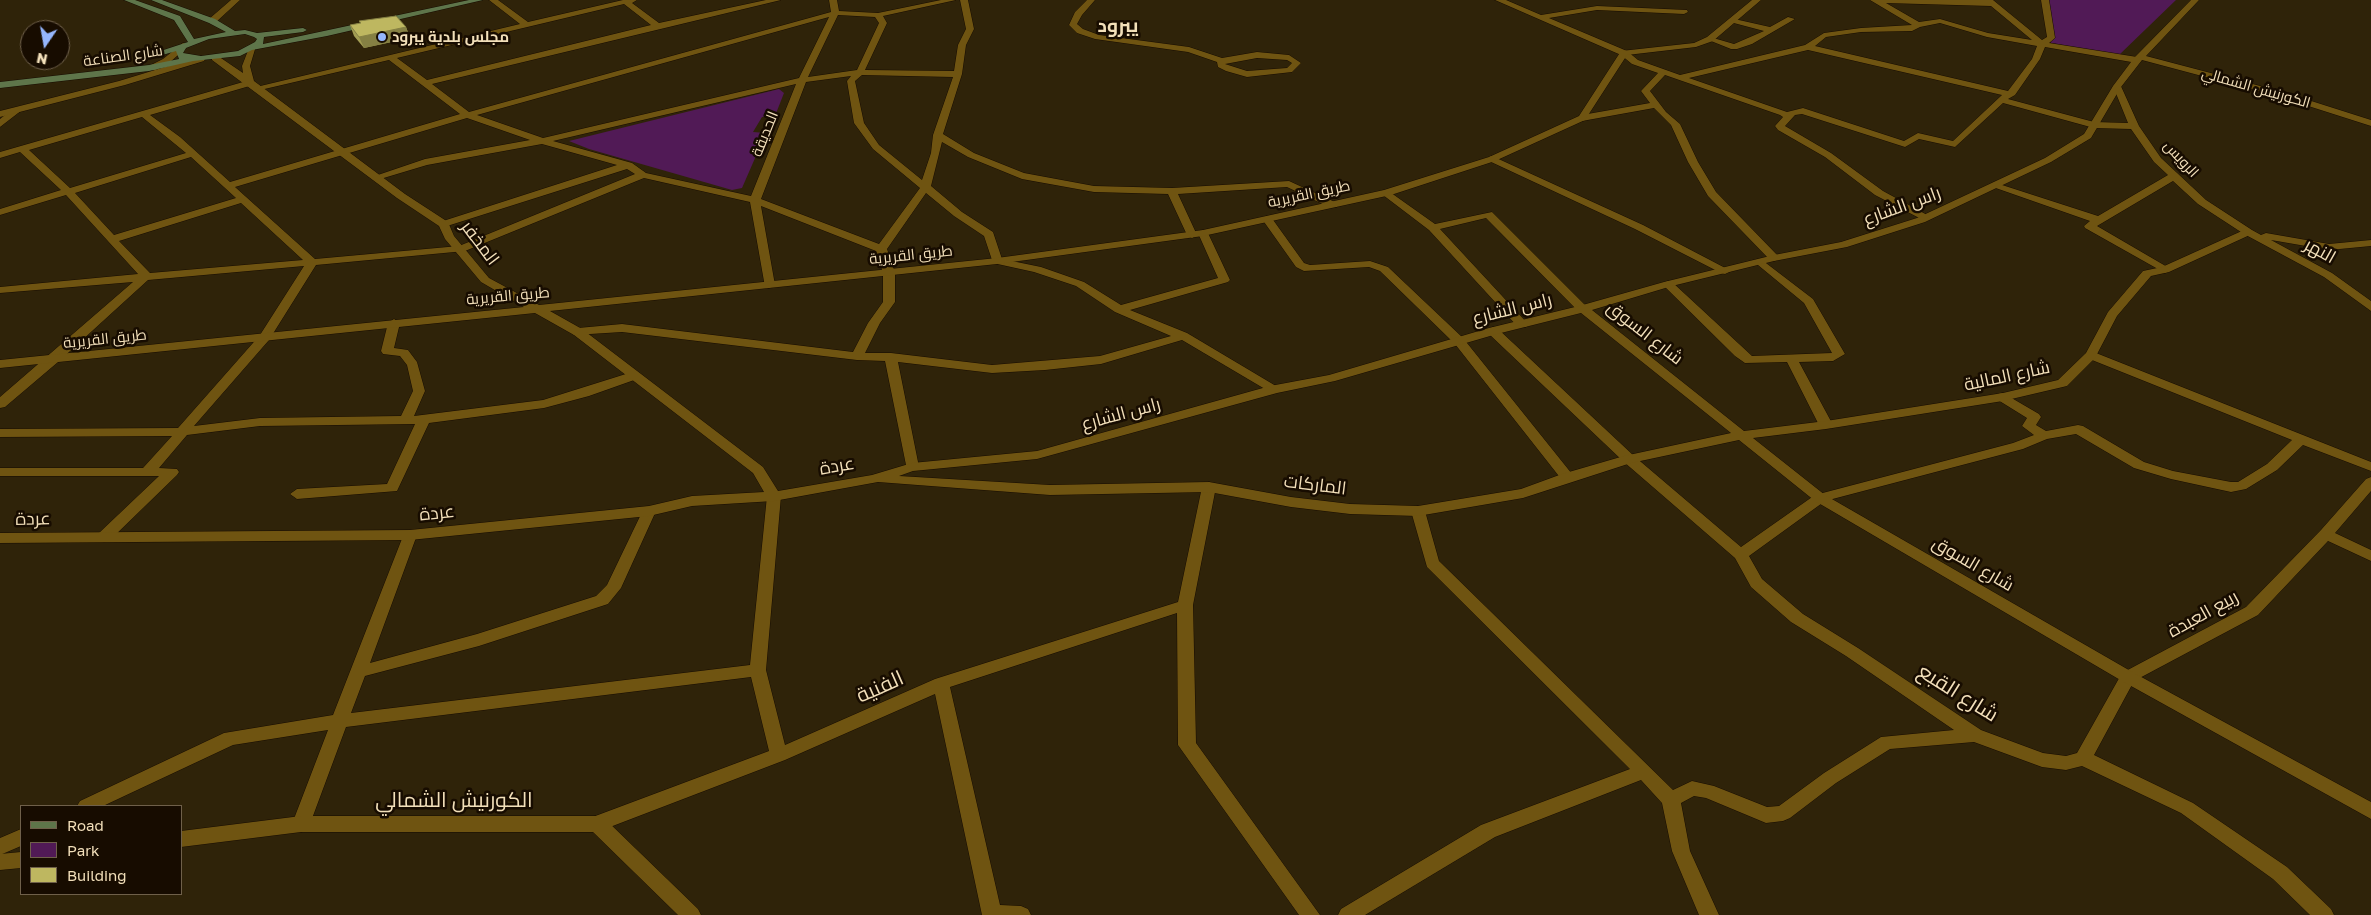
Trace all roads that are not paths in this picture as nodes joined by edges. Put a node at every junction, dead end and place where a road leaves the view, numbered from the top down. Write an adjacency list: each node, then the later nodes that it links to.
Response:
1 (128, 0): 37 (main road)
2 (155, 0): 29 (main road)
3 (236, 0): 29 (street)
4 (459, 0): 35 (main road)
5 (479, 0): 41 (main road, شارع الصناعة)
6 (493, 0): 31 (street)
7 (833, 0): 24 (street, الحديقة)
8 (952, 0): 25 (street)
9 (964, 0): 52 (street)
10 (1091, 0): 48 (street)
11 (1498, 0): 26 (street)
12 (1592, 0): 21 (street)
13 (1657, 0): 22 (street)
14 (1757, 0): 28 (street)
15 (1876, 0): 20 (street); 30 (street)
16 (2045, 0): 38 (street)
17 (2195, 0): 45 (street, راس الشارع)
18 (629, 1): 31 (street); 32 (street)
19 (771, 1): 32 (street)
20 (1991, 2): 38 (street)
21 (1596, 8): 22 (street); 26 (street)
22 (1674, 12): 23 (street)
23 (1684, 12)
24 (834, 13): 25 (street); 55 (street, الحديقة); 66 (street)
25 (878, 15): 50 (street)
26 (1540, 18): 42 (street)
27 (1791, 19): 33 (street)
28 (1733, 20): 33 (street); 36 (street)
29 (212, 21): 34 (main road)
30 (1918, 25): 38 (street, الكورنيش الشمالي); 40 (street, الكورنيش الشمالي)
31 (528, 26): 43 (street)
32 (657, 26): 57 (street)
33 (1771, 30): 36 (street)
34 (233, 33): 35 (main road); 37 (main road, شارع الصناعة)
35 (257, 35): 41 (main road)
36 (1710, 39): 42 (street)
37 (192, 42): 39 (main road, شارع الصناعة)
38 (2042, 44): 45 (street, الكورنيش الشمالي); 61 (street)
39 (184, 46): 46 (main road); 49 (street); 54 (main road, شارع الصناعة)
40 (1808, 47): 53 (street); 61 (street)
41 (253, 48): 44 (main road, شارع الصناعة); 59 (street)
42 (1624, 52): 51 (street); 68 (street)
43 (391, 57): 57 (street); 59 (street)
44 (215, 58): 47 (main road, شارع الصناعة); 59 (street, المخفر)
45 (2139, 58): 60 (street, راس الشارع); 69 (street, الكورنيش الشمالي)
46 (190, 59): 47 (main road, شارع الصناعة); 49 (main road, شارع الصناعة)
47 (201, 59): 56 (street)
48 (1221, 60): 48 (street)
49 (153, 67): 56 (street); 58 (main road, شارع الصناعة)
50 (860, 72): 52 (street); 55 (street); 86 (street)
51 (1663, 72): 53 (street); 62 (street)
52 (958, 74): 73 (street)
53 (1677, 78): 67 (street)
54 (0, 80)
55 (802, 80): 74 (street); 91 (street, الحديقة)
56 (122, 83): 63 (street)
57 (426, 83): 66 (street)
58 (0, 85)
59 (253, 86): 64 (street); 76 (street, المخفر)
60 (2117, 86): 71 (street, راس الشارع); 72 (street, الرويس)
61 (2005, 97): 67 (street); 71 (street)
62 (1657, 105): 68 (street, طريق القريرية); 105 (street)
63 (17, 110): 65 (street); 70 (street)
64 (142, 113): 75 (street); 77 (street)
65 (0, 114)
66 (467, 115): 74 (street); 76 (street)
67 (1789, 117): 94 (street)
68 (1582, 118): 79 (street, طريق القريرية)
69 (2371, 123)
70 (0, 124)
71 (2094, 124): 72 (street); 85 (street, راس الشارع)
72 (2134, 126): 82 (street, الرويس)
73 (938, 136): 86 (street); 88 (street)
74 (542, 141): 80 (street); 83 (street)
75 (22, 149): 78 (street); 87 (street)
76 (343, 151): 83 (street, المخفر); 84 (street)
77 (192, 154): 84 (street); 87 (street)
78 (0, 155)
79 (1492, 159): 89 (street, طريق القريرية); 110 (street)
80 (628, 166): 81 (street); 97 (street)
81 (644, 174): 91 (street); 103 (street)
82 (2174, 176): 96 (street); 99 (street, الرويس)
83 (377, 177): 97 (street, المخفر)
84 (227, 186): 90 (street)
85 (1995, 186): 94 (street, راس الشارع); 96 (street)
86 (925, 188): 104 (street); 106 (street)
87 (68, 191): 93 (street); 101 (street)
88 (1172, 191): 92 (street); 100 (street)
89 (1386, 193): 92 (street, طريق القريرية); 98 (street)
90 (243, 199): 101 (street); 107 (street)
91 (755, 200): 104 (street); 114 (street)
92 (1333, 205): 95 (street, طريق القريرية)
93 (0, 212)
94 (1926, 218): 105 (street, راس الشارع)
95 (1267, 219): 100 (street, طريق القريرية); 126 (street)
96 (2098, 220): 109 (street)
97 (444, 224): 103 (street, المخفر)
98 (1433, 228): 119 (street, شارع السوق); 121 (street)
99 (2248, 232): 102 (street); 109 (street, شارع المالية); 116 (street, النهر)
100 (1197, 234): 106 (street, طريق القريرية); 118 (street)
101 (113, 238): 112 (street)
102 (2371, 242)
103 (461, 249): 107 (street); 117 (street, المخفر)
104 (881, 249): 111 (street)
105 (1774, 258): 108 (street, راس الشارع)
106 (997, 261): 111 (street, طريق القريرية); 118 (street)
107 (312, 262): 112 (street); 125 (street)
108 (1762, 263): 110 (street, راس الشارع); 131 (street)
109 (2165, 270): 127 (street, شارع المالية)
110 (1725, 271): 113 (street, راس الشارع)
111 (890, 273): 114 (street, طريق القريرية); 128 (street)
112 (146, 276): 115 (street); 130 (street)
113 (1668, 284): 119 (street, راس الشارع); 131 (street)
114 (769, 285): 117 (street, طريق القريرية)
115 (0, 290)
116 (2371, 306)
117 (534, 308): 120 (street, طريق القريرية); 123 (street, المخفر)
118 (1119, 309): 124 (street)
119 (1583, 309): 121 (street, راس الشارع); 142 (street, شارع السوق)
120 (394, 323): 125 (street, طريق القريرية); 137 (street)
121 (1522, 324): 122 (street, راس الشارع)
122 (1493, 331): 126 (street, راس الشارع); 145 (street, شارع القبع)
123 (578, 332): 128 (street); 133 (street, المخفر)
124 (1183, 336): 129 (street); 134 (street)
125 (265, 337): 130 (street, طريق القريرية); 140 (street)
126 (1459, 341): 134 (street, راس الشارع); 150 (street)
127 (2090, 355): 135 (street, شارع المالية); 144 (street)
128 (857, 356): 129 (street)
129 (891, 357): 146 (street)
130 (54, 359): 132 (street, طريق القريرية); 136 (street)
131 (1790, 359): 139 (street)
132 (0, 364)
133 (633, 376): 138 (street); 155 (street, المخفر)
134 (1275, 390): 146 (street, راس الشارع)
135 (2003, 397): 139 (street, شارع المالية); 143 (street)
136 (0, 404)
137 (406, 420): 138 (street); 140 (street)
138 (424, 420): 154 (street)
139 (1826, 425): 142 (street, شارع المالية)
140 (183, 431): 141 (street); 149 (street)
141 (0, 433)
142 (1743, 435): 145 (street, الماركات); 156 (street, شارع السوق)
143 (2044, 436): 144 (street); 156 (street)
144 (2301, 439): 147 (street)
145 (1629, 459): 150 (street, الماركات); 163 (street, شارع القبع)
146 (912, 467): 151 (street, راس الشارع)
147 (2371, 467)
148 (0, 472): 149 (street)
149 (147, 472): 161 (street)
150 (1567, 477): 157 (street, الماركات)
151 (873, 479): 153 (street, الماركات); 155 (street, عردة)
152 (2371, 482): 160 (street, ربيع العبدة)
153 (1210, 487): 157 (street, الماركات); 165 (street)
154 (297, 494)
155 (774, 496): 158 (street, عردة); 166 (street)
156 (1820, 498): 163 (street); 168 (street, شارع السوق)
157 (1418, 511): 174 (street)
158 (649, 512): 159 (street, عردة); 167 (street)
159 (410, 534): 161 (street, عردة); 167 (street)
160 (2326, 534): 164 (street); 168 (street, ربيع العبدة)
161 (104, 537): 162 (street, عردة)
162 (0, 538)
163 (1741, 555): 171 (street, شارع القبع)
164 (2371, 556)
165 (1185, 605): 169 (street, الفنية); 188 (street)
166 (758, 670): 170 (street); 172 (street)
167 (358, 672): 170 (street)
168 (2128, 677): 173 (street); 177 (street, شارع السوق)
169 (941, 684): 172 (street, الفنية); 185 (street)
170 (341, 721): 176 (street); 178 (street)
171 (1975, 735): 173 (street, شارع القبع); 175 (street)
172 (779, 756): 179 (street, الفنية)
173 (2083, 758): 191 (street)
174 (1644, 771): 175 (street); 189 (street)
175 (1671, 800): 190 (street)
176 (88, 805)
177 (2371, 811)
178 (301, 824): 179 (street, الكورنيش الشمالي); 181 (street, الكورنيش الشمالي)
179 (597, 824): 186 (street)
180 (20, 836): 182 (street)
181 (182, 839)
182 (0, 846)
183 (20, 860): 184 (street)
184 (0, 862)
185 (992, 914): 187 (street)
186 (691, 915)
187 (1021, 915)
188 (1310, 915)
189 (1348, 915)
190 (1710, 915)
191 (2324, 915)

